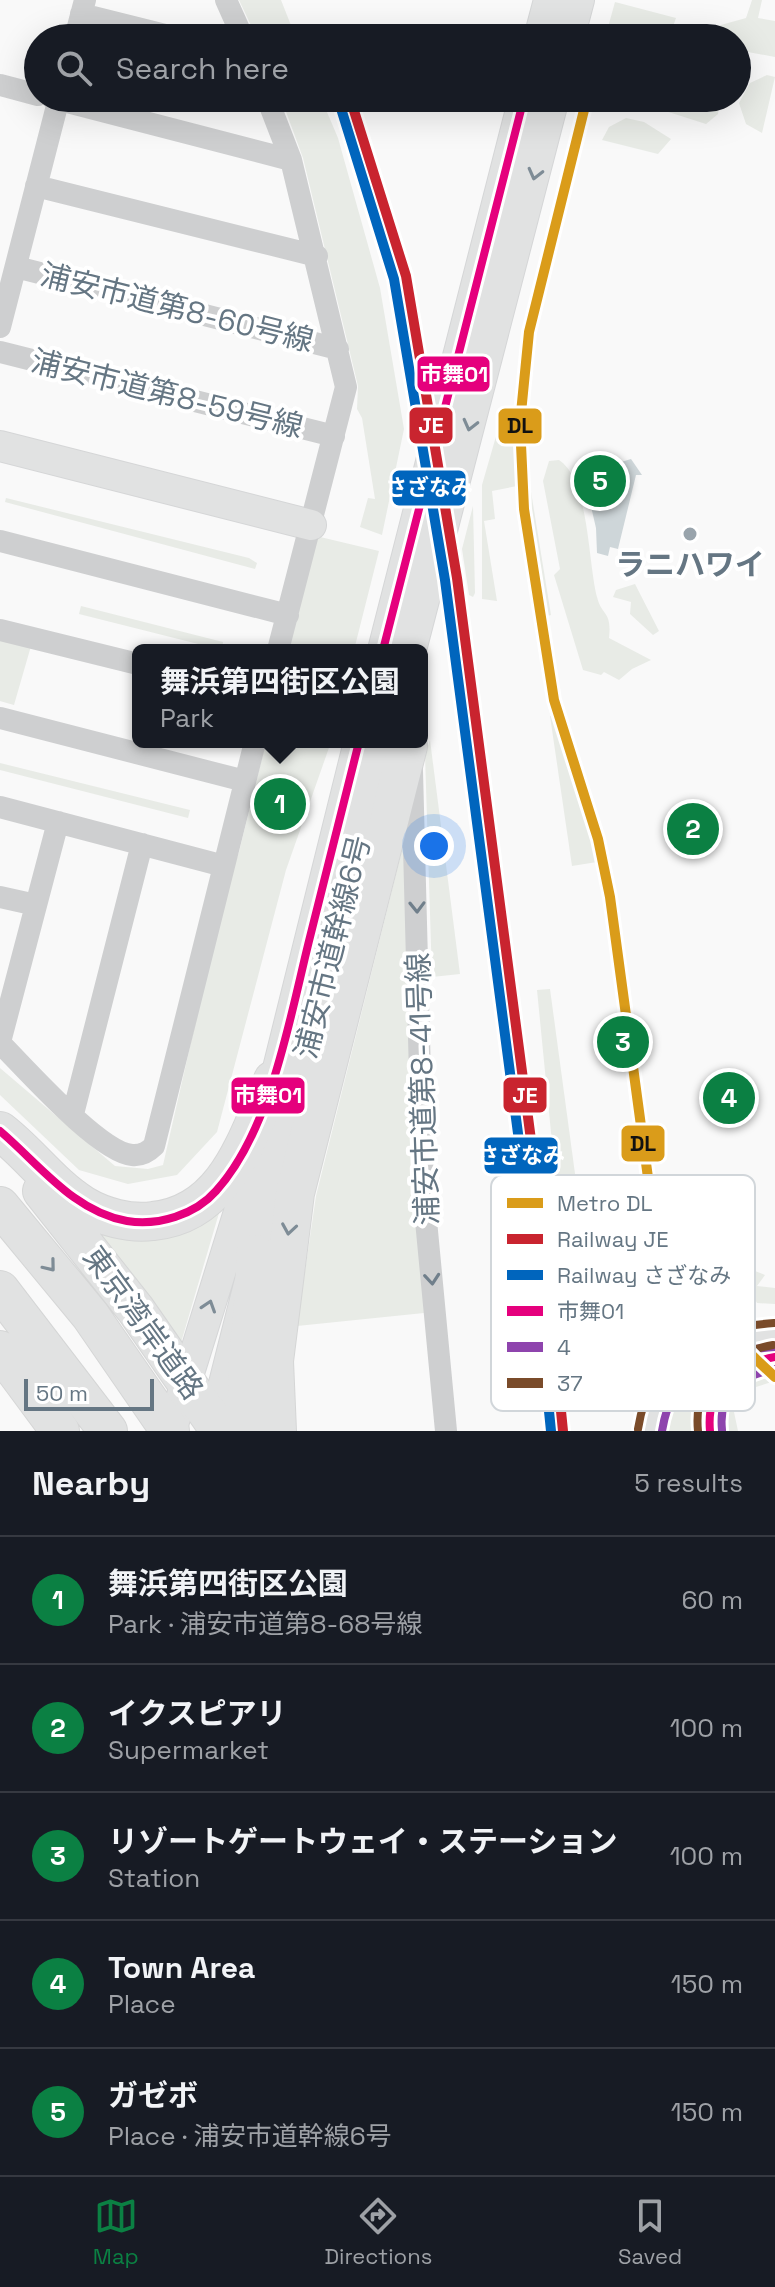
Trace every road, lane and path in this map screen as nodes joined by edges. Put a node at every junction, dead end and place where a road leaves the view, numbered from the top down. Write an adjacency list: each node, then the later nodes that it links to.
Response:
1 (226, 0): 6 (street)
2 (549, 0): 7 (street)
3 (579, 0): 8 (street)
4 (83, 7): 5 (street)
5 (135, 24)
6 (237, 24)
7 (543, 24)
8 (573, 24)
9 (0, 85): 10 (street)
10 (24, 91)
11 (49, 112): 17 (street)
12 (106, 112): 16 (street)
13 (272, 112): 16 (street)
14 (520, 112): 31 (street)
15 (551, 112): 29 (street, one-way to 29)
16 (291, 160): 18 (street)
17 (36, 186): 18 (street); 19 (street)
18 (317, 256): 21 (street)
19 (16, 267): 20 (street); 21 (street, 浦安市道第8-60号線)
20 (0, 327)
21 (338, 349): 23 (street)
22 (0, 352): 23 (street, 浦安市道第8-59号線)
23 (334, 436): 25 (street)
24 (0, 446): 25 (street)
25 (311, 525): 27 (street)
26 (0, 541): 27 (street)
27 (288, 615): 30 (street)
28 (0, 630): 32 (street)
29 (420, 635)
30 (280, 644)
31 (385, 644)
32 (132, 663)
33 (0, 718): 39 (street)
34 (253, 748): 39 (street)
35 (357, 748): 47 (street, 浦安市道幹線6号)
36 (400, 748): 52 (street, 浦安市道幹線6号)
37 (400, 748): 67 (highway, one-way to 67)
38 (402, 748): 68 (street, 浦安市道第8-41号線, one-way to 68)
39 (245, 781): 43 (street)
40 (0, 807): 41 (street)
41 (58, 822): 42 (street); 45 (street)
42 (142, 844): 43 (street); 48 (street)
43 (224, 866): 48 (street)
44 (0, 897): 45 (street)
45 (36, 905): 46 (street)
46 (0, 1043): 48 (street)
47 (273, 1080): 49 (highway); 59 (street, 浦安市道幹線6号, one-way to 47)
48 (73, 1114)
49 (0, 1131)
50 (0, 1145): 59 (highway, 東京湾岸道路)
51 (0, 1206): 65 (highway, 東京湾岸道路, one-way to 65)
52 (255, 1254): 62 (street, 浦安市道幹線6号); 66 (highway)
53 (0, 1290): 64 (highway)
54 (775, 1335): 55 (street)
55 (755, 1338)
56 (0, 1350): 63 (highway)
57 (775, 1357): 58 (street)
58 (755, 1360)
59 (185, 1380): 62 (highway, 東京湾岸道路); 65 (street, 浦安市道幹線6号)
60 (655, 1411): 69 (street)
61 (709, 1411): 70 (street)
62 (215, 1428)
63 (60, 1431)
64 (108, 1431)
65 (171, 1431)
66 (252, 1431)
67 (277, 1431)
68 (446, 1431)
69 (650, 1431)
70 (710, 1431)

